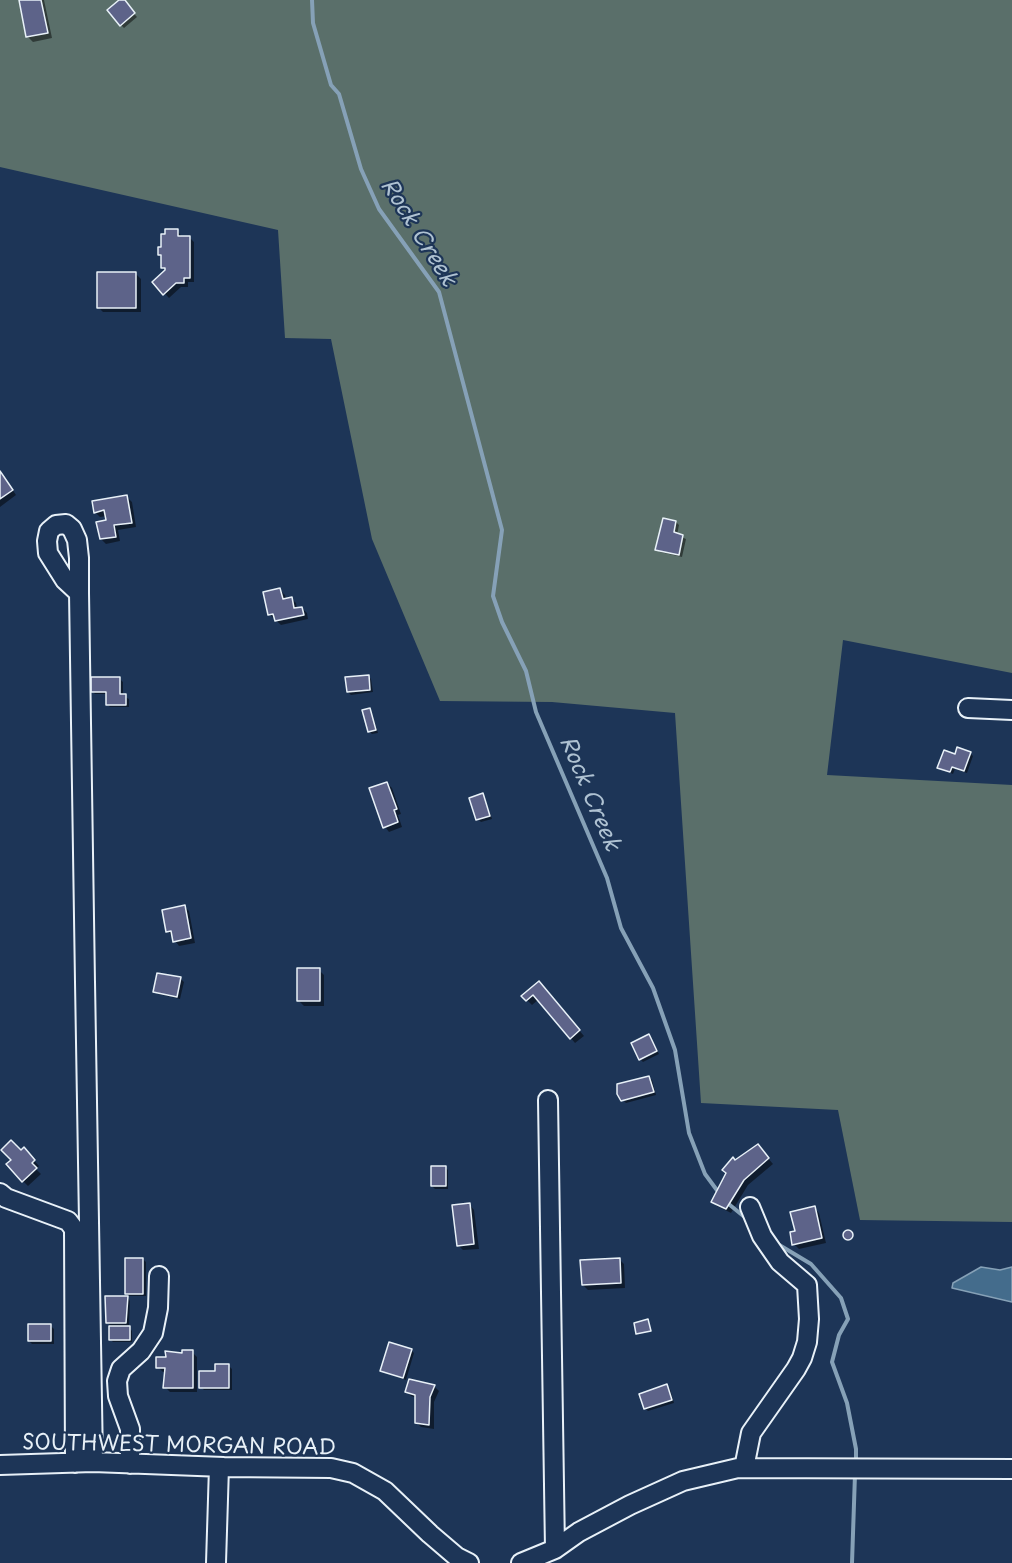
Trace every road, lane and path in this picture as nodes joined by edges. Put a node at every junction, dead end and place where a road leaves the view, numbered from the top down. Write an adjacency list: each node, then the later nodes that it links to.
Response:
1 (79, 593): 8 (street)
2 (968, 708): 3 (street)
3 (1012, 710)
4 (548, 1100): 14 (street)
5 (0, 1193): 8 (street)
6 (750, 1207): 12 (street)
7 (159, 1276): 9 (street)
8 (84, 1463): 9 (street, SOUTHWEST MORGAN ROAD); 10 (street, SOUTHWEST MORGAN ROAD)
9 (130, 1464): 11 (street, SOUTHWEST MORGAN ROAD)
10 (0, 1465)
11 (219, 1467): 15 (street); 16 (street, SOUTHWEST MORGAN ROAD)
12 (744, 1468): 13 (street); 14 (street)
13 (1012, 1469)
14 (555, 1549): 17 (street)
15 (216, 1563)
16 (470, 1563)
17 (521, 1563)

